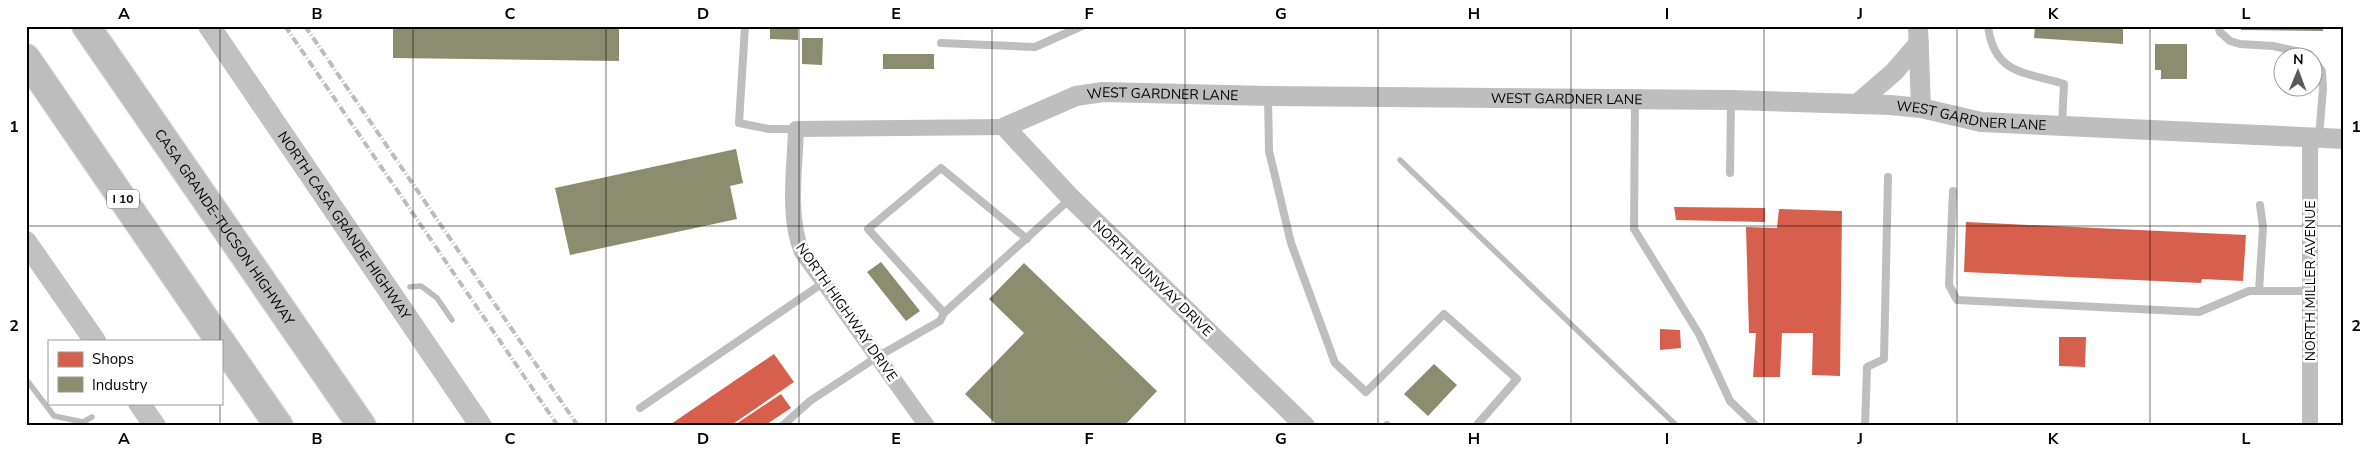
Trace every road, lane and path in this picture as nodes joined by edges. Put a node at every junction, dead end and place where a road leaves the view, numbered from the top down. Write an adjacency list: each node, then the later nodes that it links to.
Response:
1 (86, 26): 43 (highway, CASA GRANDE-TUCSON HIGHWAY)
2 (209, 26): 44 (main road, NORTH CASA GRANDE HIGHWAY)
3 (745, 26): 21 (lane)
4 (1082, 26): 8 (lane)
5 (1988, 26): 20 (lane)
6 (2218, 26): 9 (lane)
7 (1919, 35): 17 (street); 18 (street)
8 (941, 43)
9 (2282, 48)
10 (26, 58): 36 (highway, I 10)
11 (2322, 71): 12 (lane)
12 (2322, 94)
13 (1268, 96): 15 (street, WEST GARDNER LANE); 19 (street, WEST GARDNER LANE); 48 (lane)
14 (2321, 98): 22 (lane)
15 (1636, 100): 16 (street, WEST GARDNER LANE); 49 (lane)
16 (1731, 100): 17 (street, WEST GARDNER LANE); 24 (lane)
17 (1857, 104): 18 (street, WEST GARDNER LANE)
18 (1921, 108): 20 (street, WEST GARDNER LANE)
19 (1005, 127): 21 (street, WEST GARDNER LANE); 27 (street, NORTH RUNWAY DRIVE)
20 (2062, 127): 22 (street, WEST GARDNER LANE)
21 (796, 129): 31 (street, NORTH HIGHWAY DRIVE)
22 (2314, 137): 23 (street, WEST GARDNER LANE); 33 (street, NORTH MILLER AVENUE)
23 (2344, 138)
24 (1730, 172)
25 (1888, 177): 50 (lane)
26 (1953, 191): 32 (lane)
27 (1071, 198): 29 (lane); 47 (street, NORTH RUNWAY DRIVE)
28 (2260, 205): 32 (lane)
29 (1027, 239): 34 (lane); 34 (lane)
30 (26, 242): 35 (main road)
31 (823, 283): 38 (street, NORTH HIGHWAY DRIVE); 40 (lane)
32 (2259, 291): 33 (lane)
33 (2310, 291): 51 (street, NORTH MILLER AVENUE)
34 (944, 313): 38 (lane)
35 (94, 340)
36 (220, 340)
37 (222, 342): 42 (highway, I 10)
38 (877, 357): 45 (lane); 46 (street, NORTH HIGHWAY DRIVE)
39 (141, 404): 41 (main road)
40 (640, 408)
41 (155, 426)
42 (279, 426)
43 (362, 426)
44 (481, 426)
45 (782, 426)
46 (927, 426)
47 (1305, 426)
48 (1476, 426)
49 (1756, 426)
50 (1865, 426)
51 (2310, 426)

